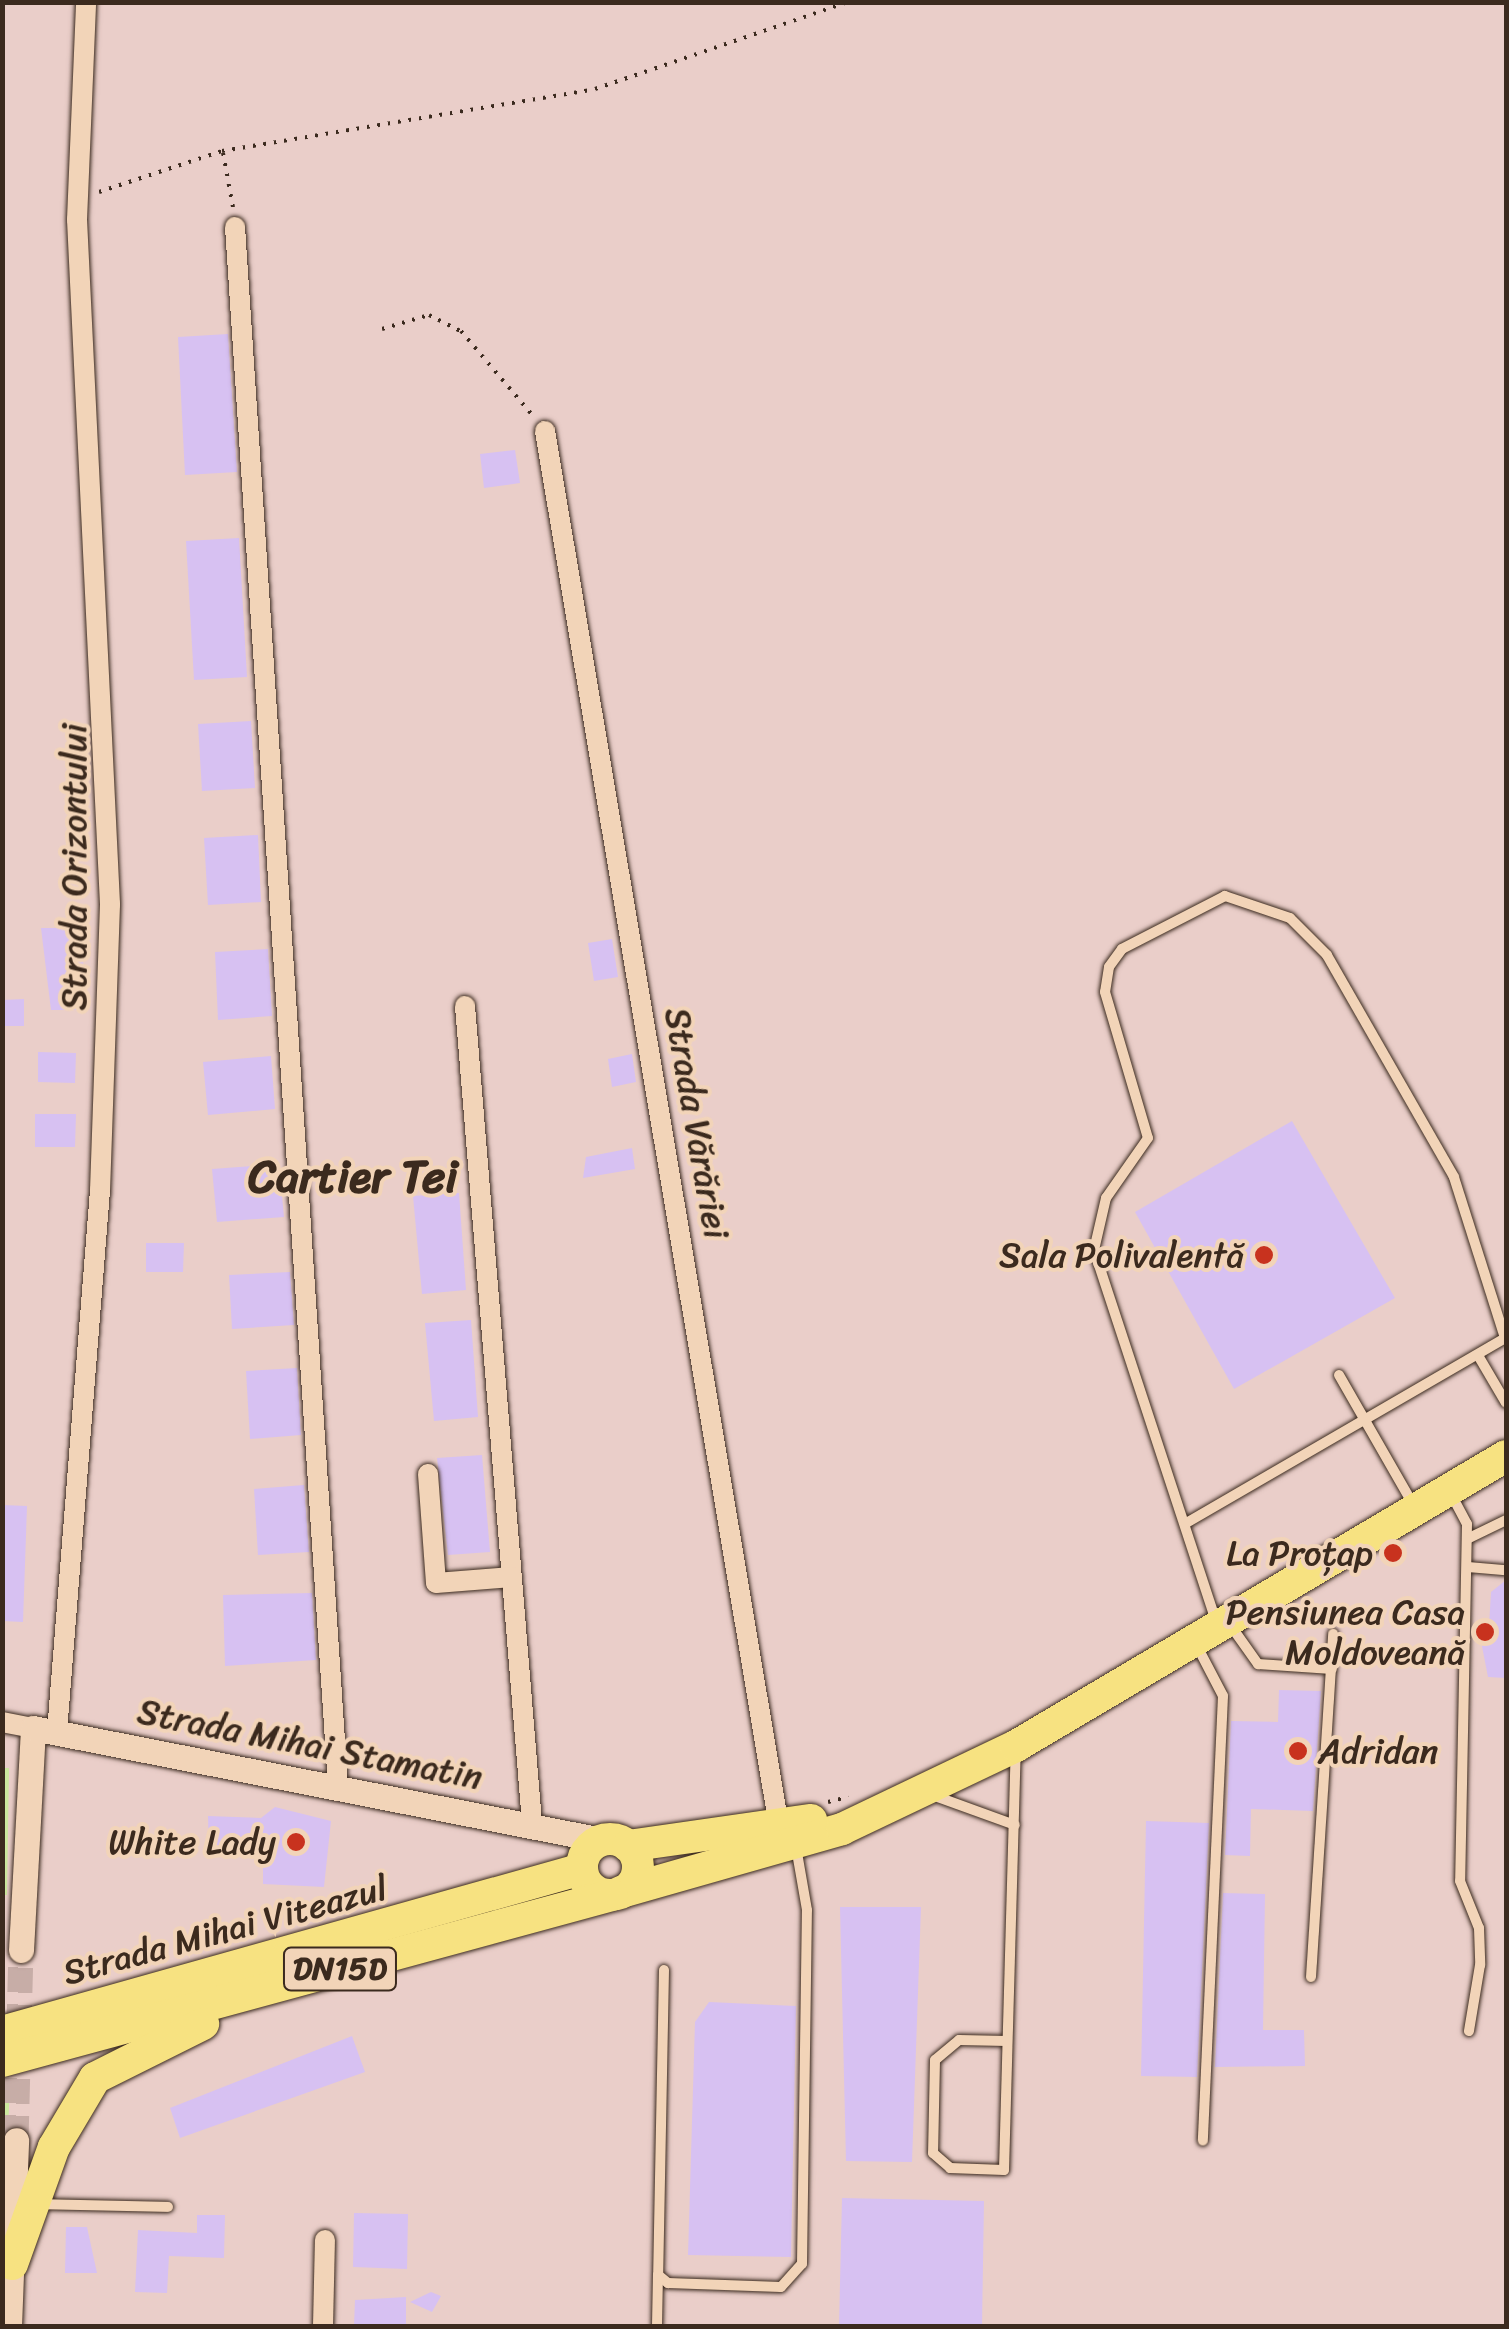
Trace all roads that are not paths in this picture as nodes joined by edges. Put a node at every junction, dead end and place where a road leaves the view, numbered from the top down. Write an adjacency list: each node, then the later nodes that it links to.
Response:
1 (86, 2): 23 (street, Strada Orizontului)
2 (235, 226): 25 (street)
3 (545, 431): 29 (street, Strada Vărăriei)
4 (465, 1006): 18 (street)
5 (1479, 1357): 7 (lane); 8 (lane); 14 (lane)
6 (1339, 1374): 8 (lane)
7 (1506, 1402)
8 (1366, 1420): 12 (lane); 14 (lane)
9 (1506, 1456): 11 (main road, Strada Mihai Viteazul / DN15D)
10 (428, 1474): 18 (street)
11 (1448, 1489): 12 (main road, Strada Mihai Viteazul / DN15D); 15 (lane)
12 (1416, 1508): 19 (main road, Strada Mihai Viteazul / DN15D)
13 (1506, 1520): 15 (lane)
14 (1188, 1522): 19 (lane)
15 (1467, 1539): 16 (lane)
16 (1468, 1567): 17 (lane); 37 (lane)
17 (1506, 1570)
18 (512, 1577): 27 (street)
19 (1213, 1630): 21 (lane); 24 (main road, Strada Mihai Viteazul / DN15D); 42 (lane)
20 (1333, 1634): 21 (lane)
21 (1332, 1669): 35 (lane)
22 (2, 1722): 23 (street, Strada Mihai Stamatin)
23 (45, 1730): 25 (street, Strada Mihai Stamatin); 33 (street)
24 (1016, 1746): 26 (main road, Strada Mihai Viteazul / DN15D); 28 (lane)
25 (338, 1784): 27 (street, Strada Mihai Stamatin)
26 (920, 1793): 28 (lane); 29 (main road, Strada Mihai Viteazul / DN15D)
27 (532, 1822): 30 (street, Strada Mihai Stamatin)
28 (1015, 1826): 39 (lane)
29 (783, 1829): 30 (main road, Strada Mihai Viteazul / DN15D); 32 (main road, Strada Mihai Viteazul / DN15D); 47 (lane)
30 (615, 1843): 31 (main road); 32 (main road)
31 (582, 1869): 32 (main road); 38 (main road, Strada Mihai Viteazul / DN15D)
32 (616, 1894): 36 (main road, Strada Mihai Viteazul / DN15D)
33 (12, 1950)
34 (664, 1970): 47 (lane)
35 (1311, 1978)
36 (297, 1980): 40 (main road, Strada Mihai Viteazul / DN15D); 43 (main road)
37 (1469, 2031)
38 (2, 2032)
39 (1007, 2041): 39 (lane)
40 (2, 2061)
41 (16, 2140): 46 (street)
42 (1203, 2141)
43 (33, 2204): 44 (lane); 46 (main road)
44 (168, 2207)
45 (325, 2240): 49 (street)
46 (7, 2256): 48 (street)
47 (658, 2275): 50 (lane)
48 (9, 2326)
49 (323, 2326)
50 (657, 2326)

